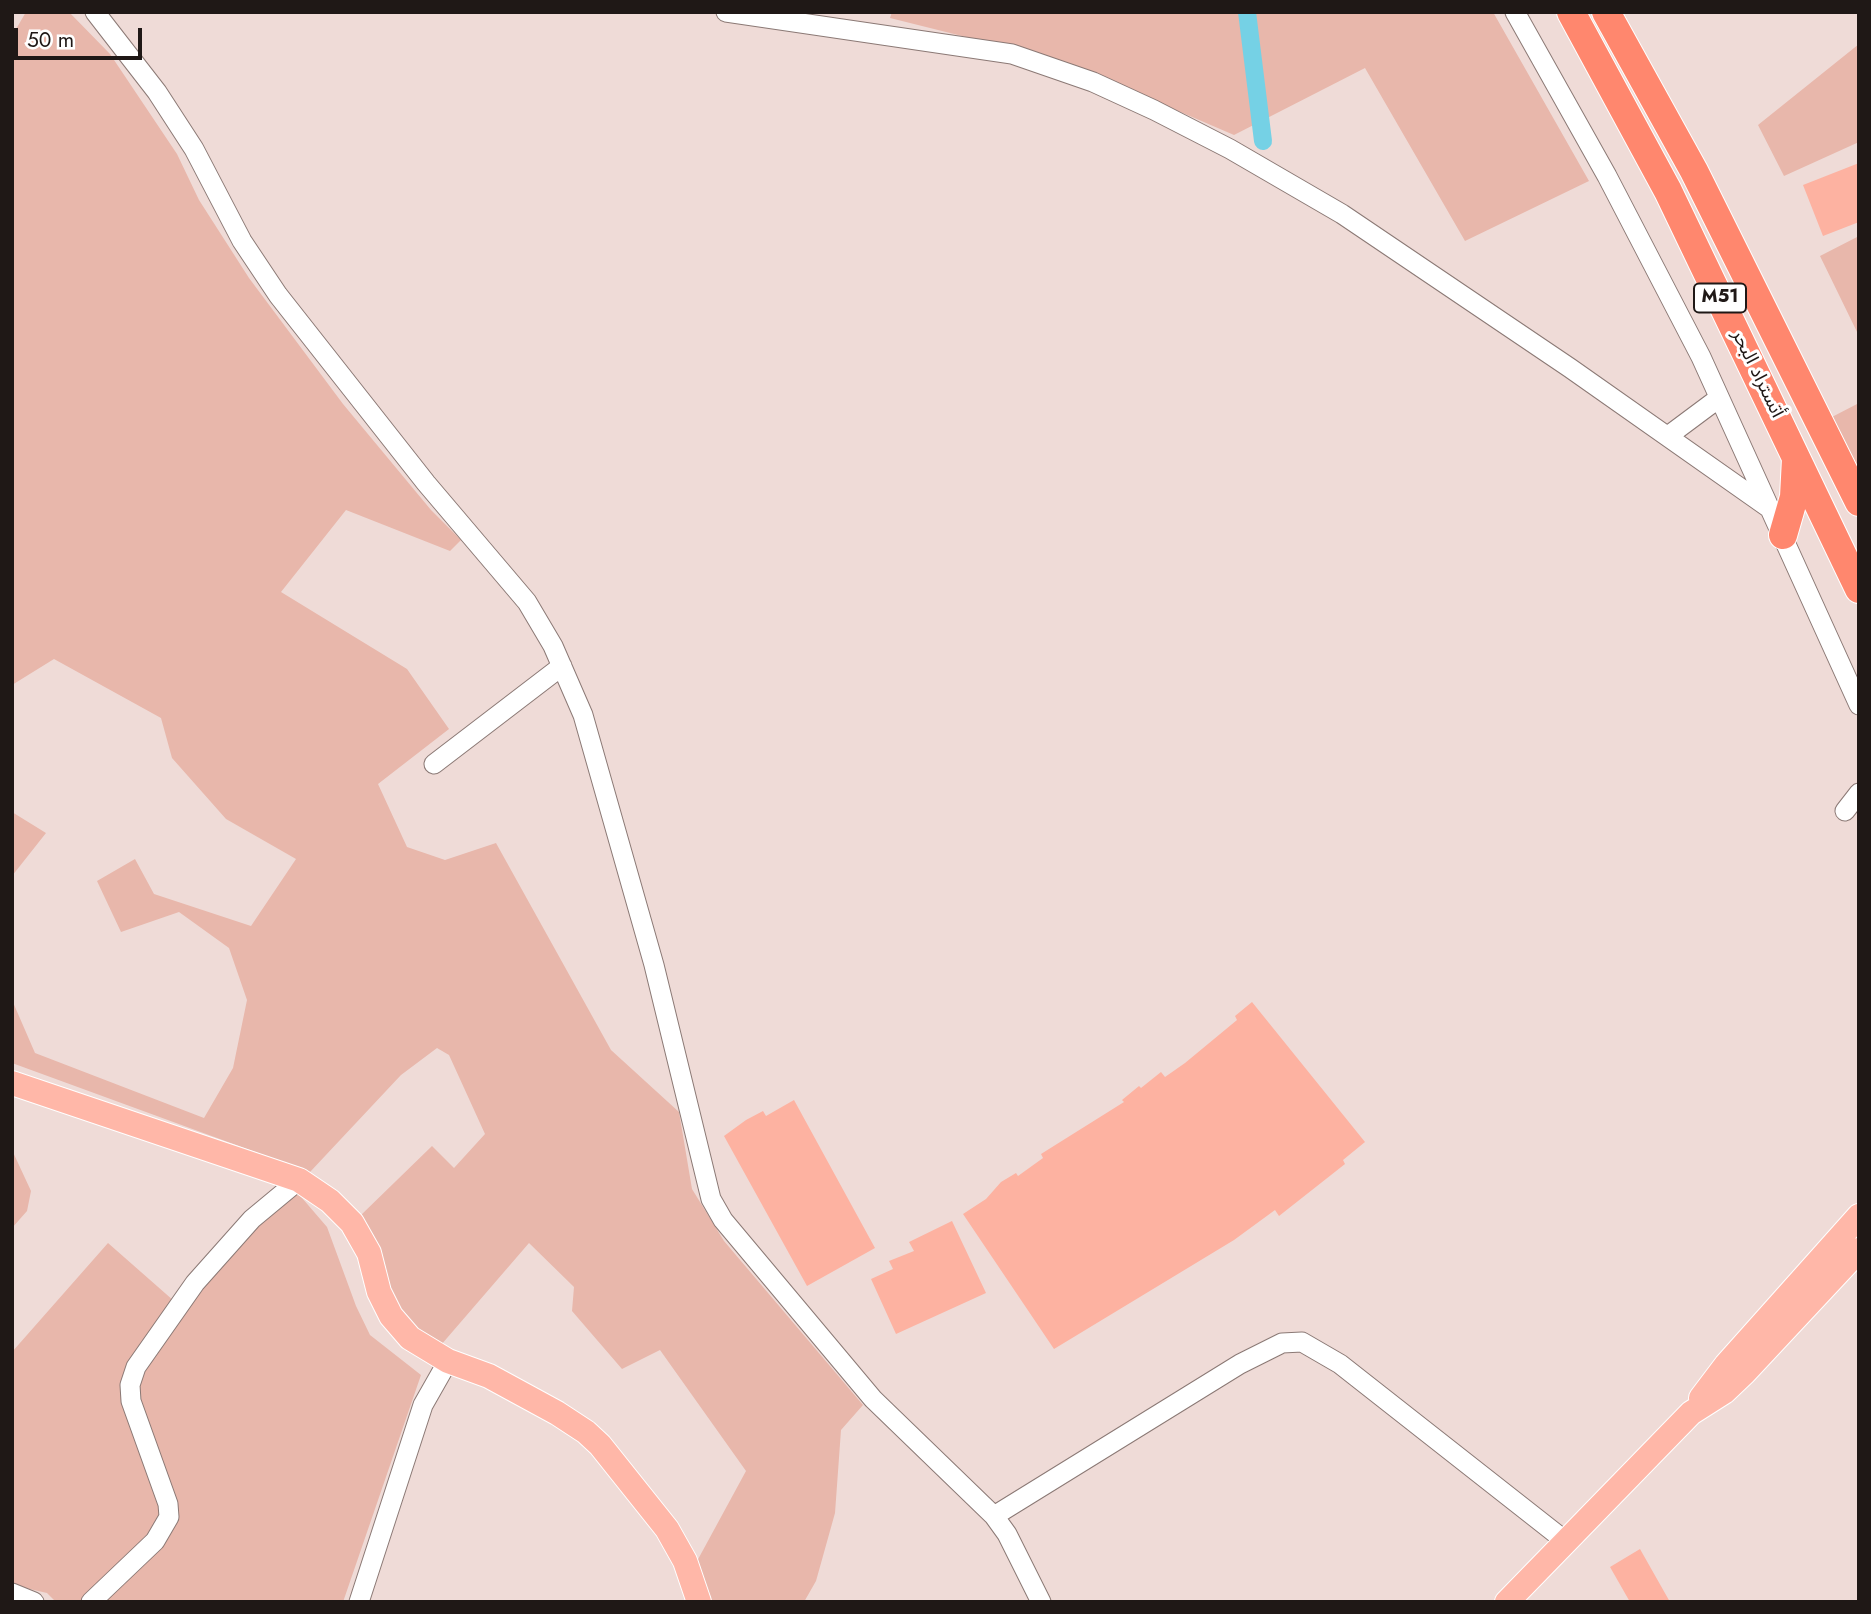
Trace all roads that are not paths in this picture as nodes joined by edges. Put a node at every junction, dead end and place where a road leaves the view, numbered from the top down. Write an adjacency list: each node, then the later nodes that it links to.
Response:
1 (95, 12): 13 (street)
2 (726, 12): 7 (street)
3 (1515, 12): 6 (street)
4 (1571, 12): 8 (highway, أتستراد البحر / M51)
5 (1606, 12): 9 (highway, أتستراد البحر / M51)
6 (1719, 398): 7 (street); 10 (street)
7 (1668, 436): 10 (street)
8 (1796, 456): 11 (highway); 12 (highway, أتستراد البحر / M51)
9 (1859, 502)
10 (1769, 508): 11 (street)
11 (1783, 535): 14 (street)
12 (1859, 589)
13 (562, 667): 15 (street); 24 (street)
14 (1859, 705)
15 (434, 764)
16 (1859, 793): 17 (street)
17 (1845, 811)
18 (12, 1083): 19 (main road)
19 (299, 1180): 22 (main road); 28 (street)
20 (1859, 1216): 23 (main road)
21 (1859, 1250): 23 (main road)
22 (448, 1361): 29 (street); 30 (main road)
23 (1691, 1413): 25 (main road)
24 (994, 1516): 25 (street); 31 (street)
25 (1564, 1541): 32 (main road)
26 (12, 1593): 27 (street)
27 (34, 1602)
28 (91, 1602)
29 (359, 1602)
30 (699, 1602)
31 (1041, 1602)
32 (1507, 1602)

